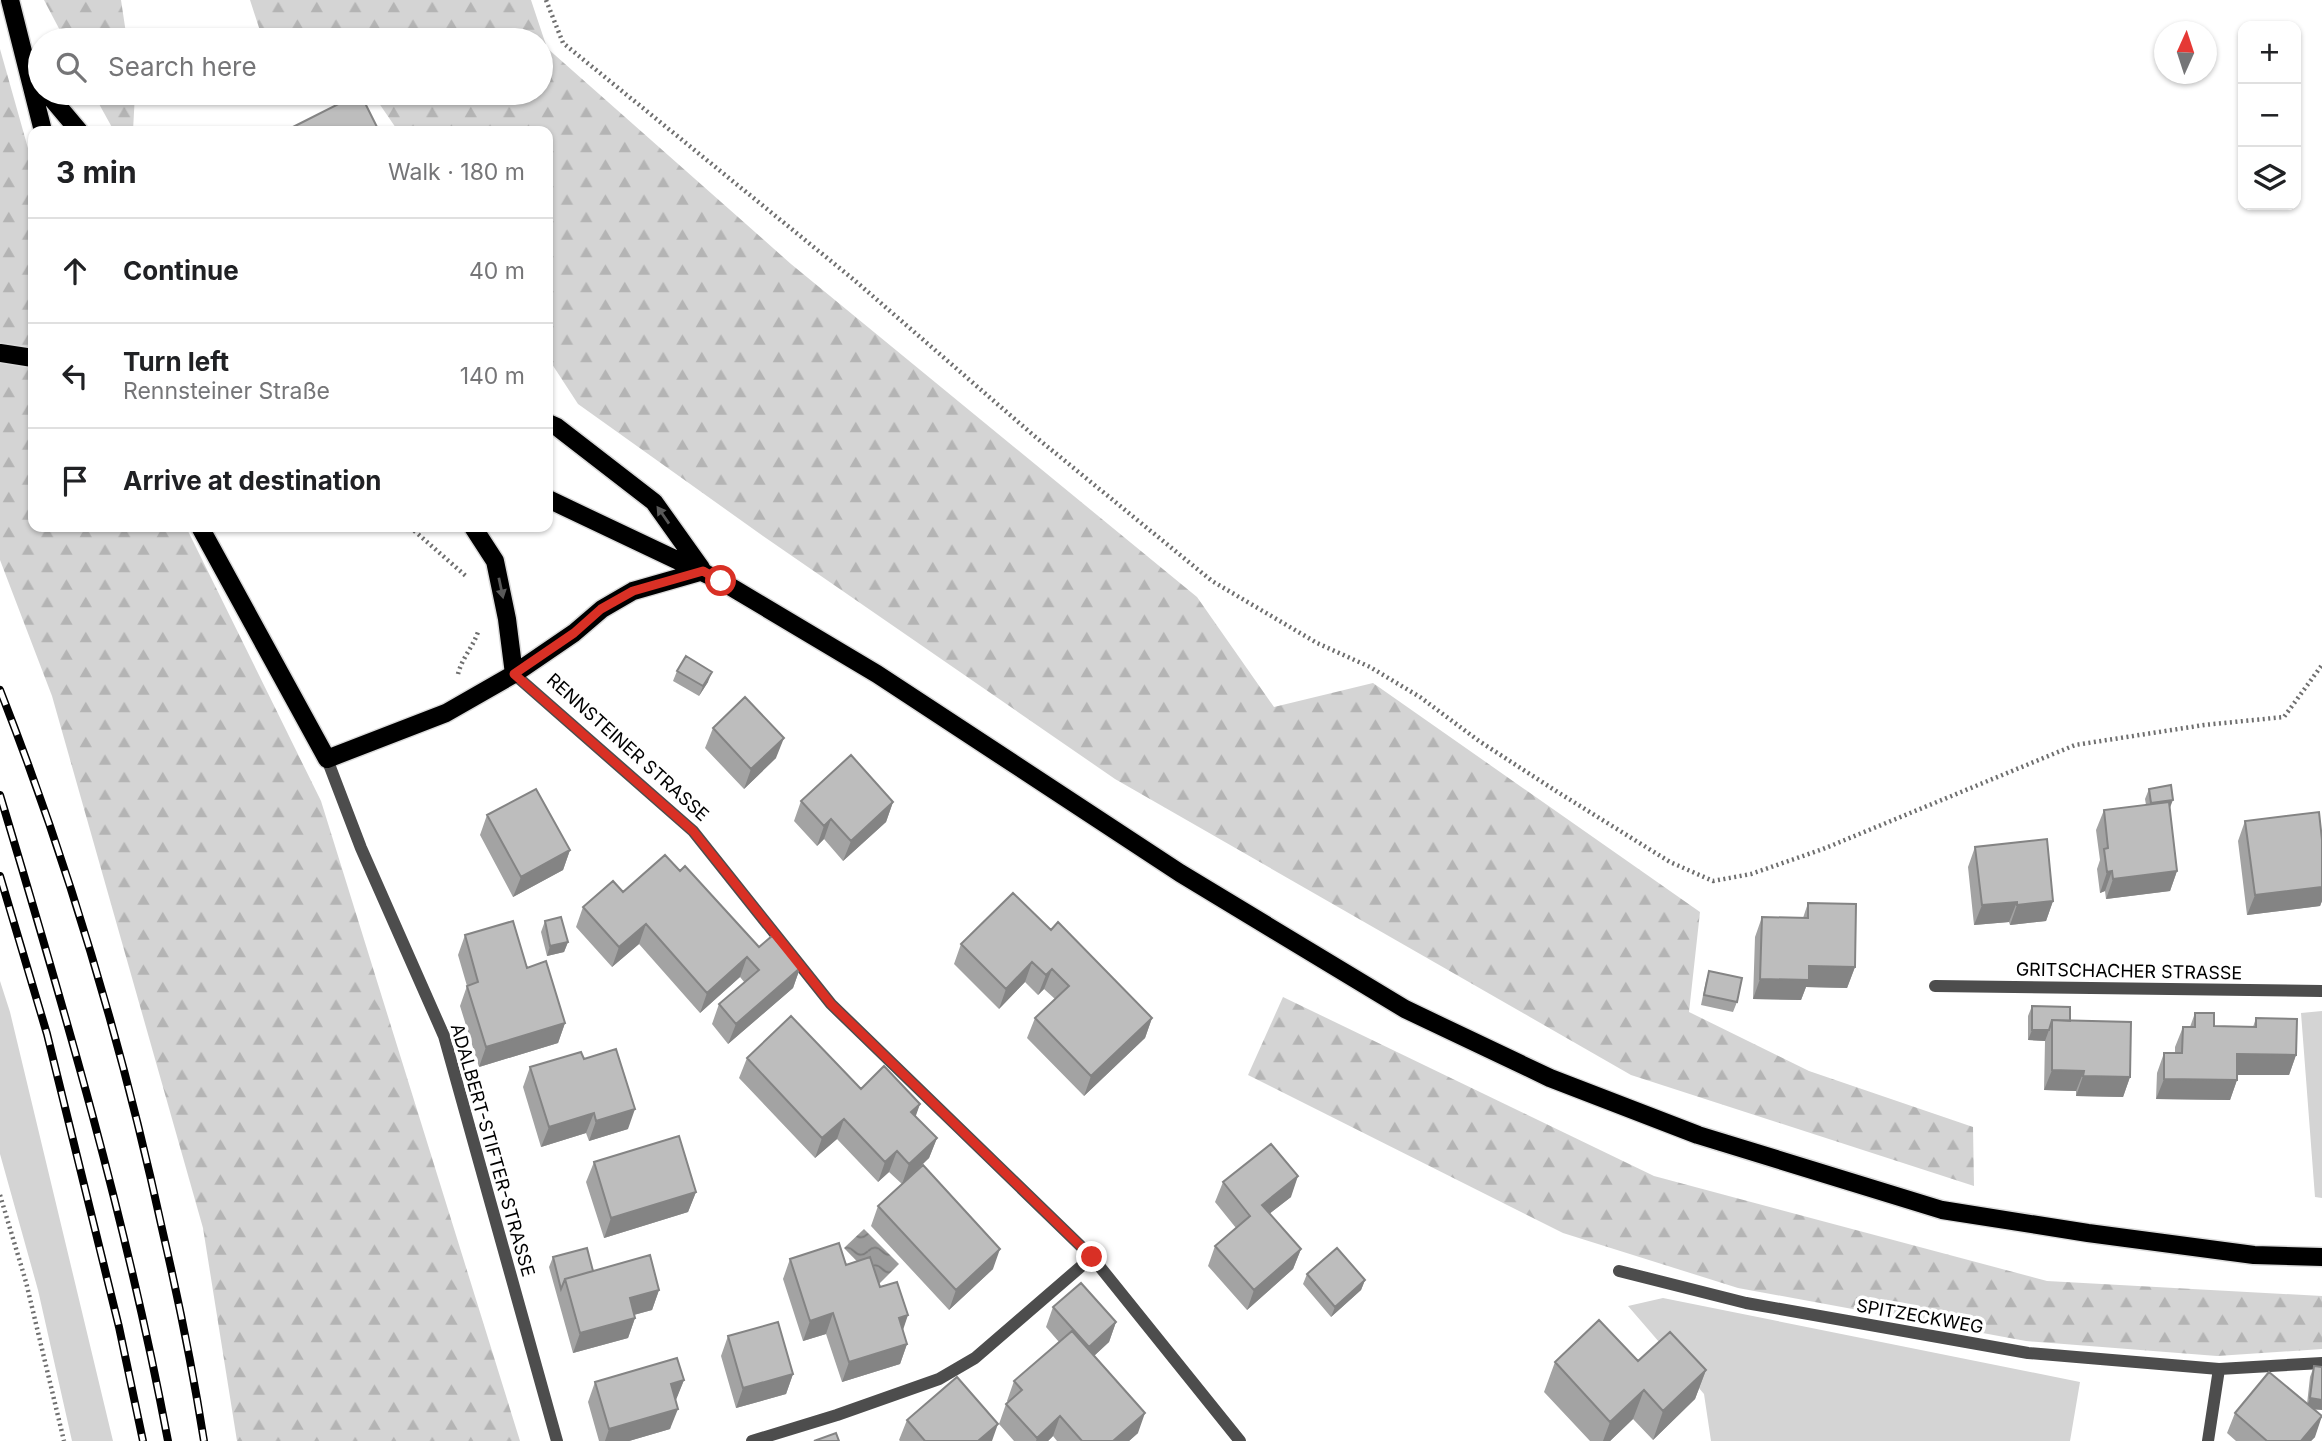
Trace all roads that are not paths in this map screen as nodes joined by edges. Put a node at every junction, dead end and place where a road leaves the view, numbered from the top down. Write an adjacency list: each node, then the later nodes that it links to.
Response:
1 (10, 0): 2 (main road)
2 (27, 67): 3 (main road)
3 (28, 71)
4 (36, 105): 6 (main road)
5 (57, 105): 7 (main road)
6 (42, 126)
7 (75, 126)
8 (0, 354): 9 (main road)
9 (28, 357)
10 (553, 425): 14 (main road, one-way to 10)
11 (553, 501): 14 (main road)
12 (204, 532): 16 (main road)
13 (476, 532): 15 (main road, one-way to 15)
14 (703, 571): 15 (main road); 20 (main road)
15 (514, 674): 16 (main road); 19 (street, RENNSTEINER STRASSE)
16 (327, 759): 24 (street, ADALBERT-STIFTER-STRASSE)
17 (1935, 986): 18 (street, GRITSCHACHER STRASSE)
18 (2322, 991)
19 (1092, 1257): 25 (street); 26 (street, RENNSTEINER STRASSE)
20 (2322, 1257)
21 (1619, 1272): 23 (street, SPITZECKWEG)
22 (2322, 1363): 23 (street, SPITZECKWEG)
23 (2219, 1369): 27 (street)
24 (558, 1441)
25 (752, 1441)
26 (1240, 1441)
27 (2208, 1441)

